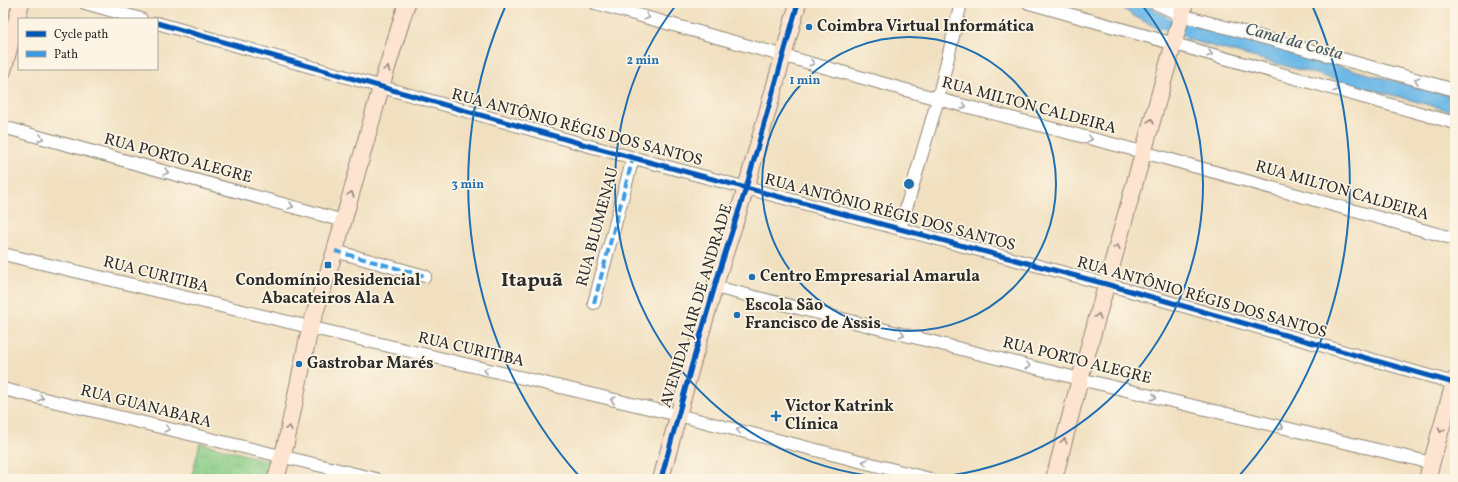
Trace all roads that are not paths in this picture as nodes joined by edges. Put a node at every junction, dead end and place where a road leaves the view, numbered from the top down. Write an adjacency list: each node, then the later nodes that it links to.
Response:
1 (21, 3): 14 (main road)
2 (85, 3): 10 (street)
3 (407, 3): 15 (main road, one-way to 3)
4 (596, 3): 13 (street, RUA MILTON CALDEIRA, one-way to 13)
5 (798, 3): 13 (main road, AVENIDA JAIR DE ANDRADE)
6 (961, 3): 17 (street)
7 (1029, 3): 12 (street)
8 (1155, 3): 9 (street)
9 (1182, 13): 12 (main road); 16 (street, one-way to 9)
10 (138, 18)
11 (158, 23): 15 (street, RUA ANTÔNIO RÉGIS DOS SANTOS)
12 (1174, 40): 18 (street, one-way to 18); 20 (main road, one-way to 12)
13 (784, 55): 17 (street, RUA MILTON CALDEIRA, one-way to 17); 22 (main road, AVENIDA JAIR DE ANDRADE)
14 (3, 71)
15 (381, 87): 21 (street, RUA ANTÔNIO RÉGIS DOS SANTOS); 23 (main road, one-way to 15)
16 (1455, 90)
17 (938, 100): 20 (street, RUA MILTON CALDEIRA, one-way to 20); 24 (street)
18 (1455, 123)
19 (3, 127): 23 (street, RUA PORTO ALEGRE, one-way to 23)
20 (1143, 152): 25 (street, RUA MILTON CALDEIRA); 29 (main road, one-way to 20)
21 (633, 158): 22 (street, RUA ANTÔNIO RÉGIS DOS SANTOS); 31 (street, RUA BLUMENAU)
22 (746, 188): 24 (street, RUA ANTÔNIO RÉGIS DOS SANTOS); 30 (main road, AVENIDA JAIR DE ANDRADE)
23 (344, 221): 26 (main road)
24 (900, 229): 29 (street, RUA ANTÔNIO RÉGIS DOS SANTOS)
25 (1455, 239)
26 (335, 251): 28 (street); 32 (main road)
27 (3, 254): 32 (street, RUA CURITIBA)
28 (425, 276)
29 (1106, 284): 33 (main road, one-way to 29); 34 (street, RUA ANTÔNIO RÉGIS DOS SANTOS)
30 (715, 287): 33 (street, RUA PORTO ALEGRE, one-way to 33); 36 (main road, AVENIDA JAIR DE ANDRADE)
31 (594, 303)
32 (310, 328): 36 (street, RUA CURITIBA, one-way to 32); 37 (main road, one-way to 32)
33 (1080, 379): 38 (street, RUA PORTO ALEGRE, one-way to 38); 43 (main road, one-way to 33)
34 (1454, 381): 38 (main road, one-way to 38)
35 (3, 389): 37 (street, RUA GUANABARA, one-way to 37)
36 (678, 415): 41 (main road, AVENIDA JAIR DE ANDRADE); 42 (street, RUA CURITIBA, one-way to 36)
37 (282, 457): 39 (main road); 40 (street, RUA GUANABARA)
38 (1432, 463): 44 (main road)
39 (276, 479)
40 (376, 479)
41 (661, 479)
42 (930, 479)
43 (1054, 479)
44 (1427, 479)

